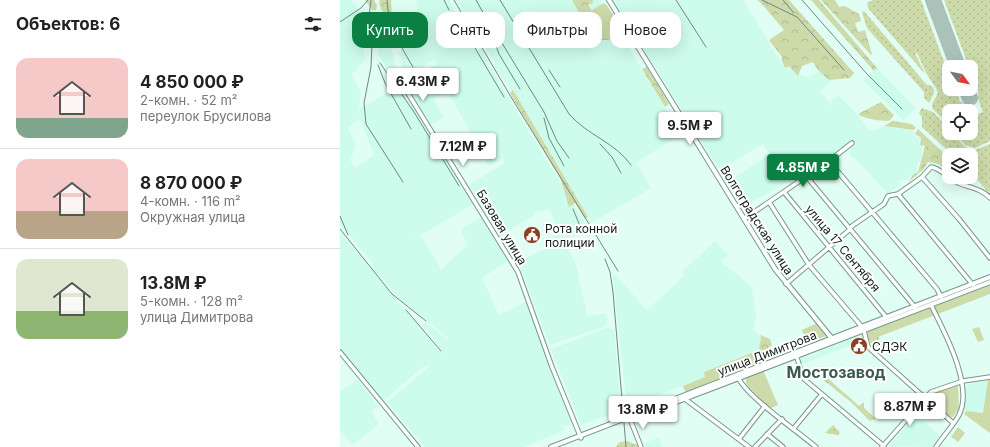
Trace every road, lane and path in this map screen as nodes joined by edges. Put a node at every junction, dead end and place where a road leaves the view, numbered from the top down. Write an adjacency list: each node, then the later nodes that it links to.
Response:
1 (609, 0): 12 (main road, Волгоградская улица)
2 (401, 82): 41 (street, Базовая улица)
3 (852, 143): 4 (street)
4 (829, 161): 5 (street); 11 (street)
5 (806, 176): 7 (street); 13 (street)
6 (922, 177): 8 (street); 9 (street); 15 (street)
7 (784, 192): 10 (street); 14 (street, улица 17 Сентября)
8 (898, 194): 11 (street); 20 (street)
9 (990, 198)
10 (770, 202): 12 (street); 16 (street)
11 (873, 212): 13 (street); 21 (street)
12 (744, 219): 19 (main road, Волгоградская улица)
13 (850, 229): 14 (street); 23 (street)
14 (830, 247): 16 (street); 24 (street, улица 17 Сентября)
15 (990, 258)
16 (809, 264): 19 (street); 25 (street)
17 (990, 278): 20 (main road, улица Димитрова)
18 (990, 282): 22 (main road, улица Димитрова)
19 (786, 284): 26 (main road, Волгоградская улица)
20 (973, 285): 21 (main road, улица Димитрова)
21 (941, 297): 23 (main road, улица Димитрова)
22 (931, 305): 25 (main road, улица Димитрова); 31 (street)
23 (915, 307): 24 (main road, улица Димитрова)
24 (887, 318): 25 (main road, улица Димитрова)
25 (863, 329): 26 (main road, улица Димитрова); 34 (street)
26 (833, 341): 28 (main road, улица Димитрова)
27 (340, 352): 44 (street)
28 (796, 355): 30 (main road, улица Димитрова); 32 (street); 33 (main road, улица Димитрова)
29 (990, 377): 31 (street)
30 (739, 379): 33 (main road, улица Димитрова); 35 (street)
31 (962, 381): 34 (street); 38 (street)
32 (822, 394): 39 (street); 43 (street)
33 (684, 397): 36 (main road, улица Димитрова); 41 (main road, улица Димитрова); 42 (street)
34 (925, 398): 38 (street); 43 (street)
35 (765, 406): 37 (street); 42 (street)
36 (630, 419): 41 (main road, улица Димитрова); 47 (street)
37 (782, 419): 39 (street); 40 (street)
38 (953, 423): 52 (street)
39 (794, 428): 51 (street)
40 (767, 434): 49 (street); 50 (street)
41 (580, 437): 45 (main road, улица Димитрова); 46 (main road, улица Димитрова)
42 (739, 439): 48 (street)
43 (883, 446)
44 (418, 447)
45 (551, 447)
46 (558, 447)
47 (641, 447)
48 (749, 447)
49 (755, 447)
50 (783, 447)
51 (816, 447)
52 (936, 447)

